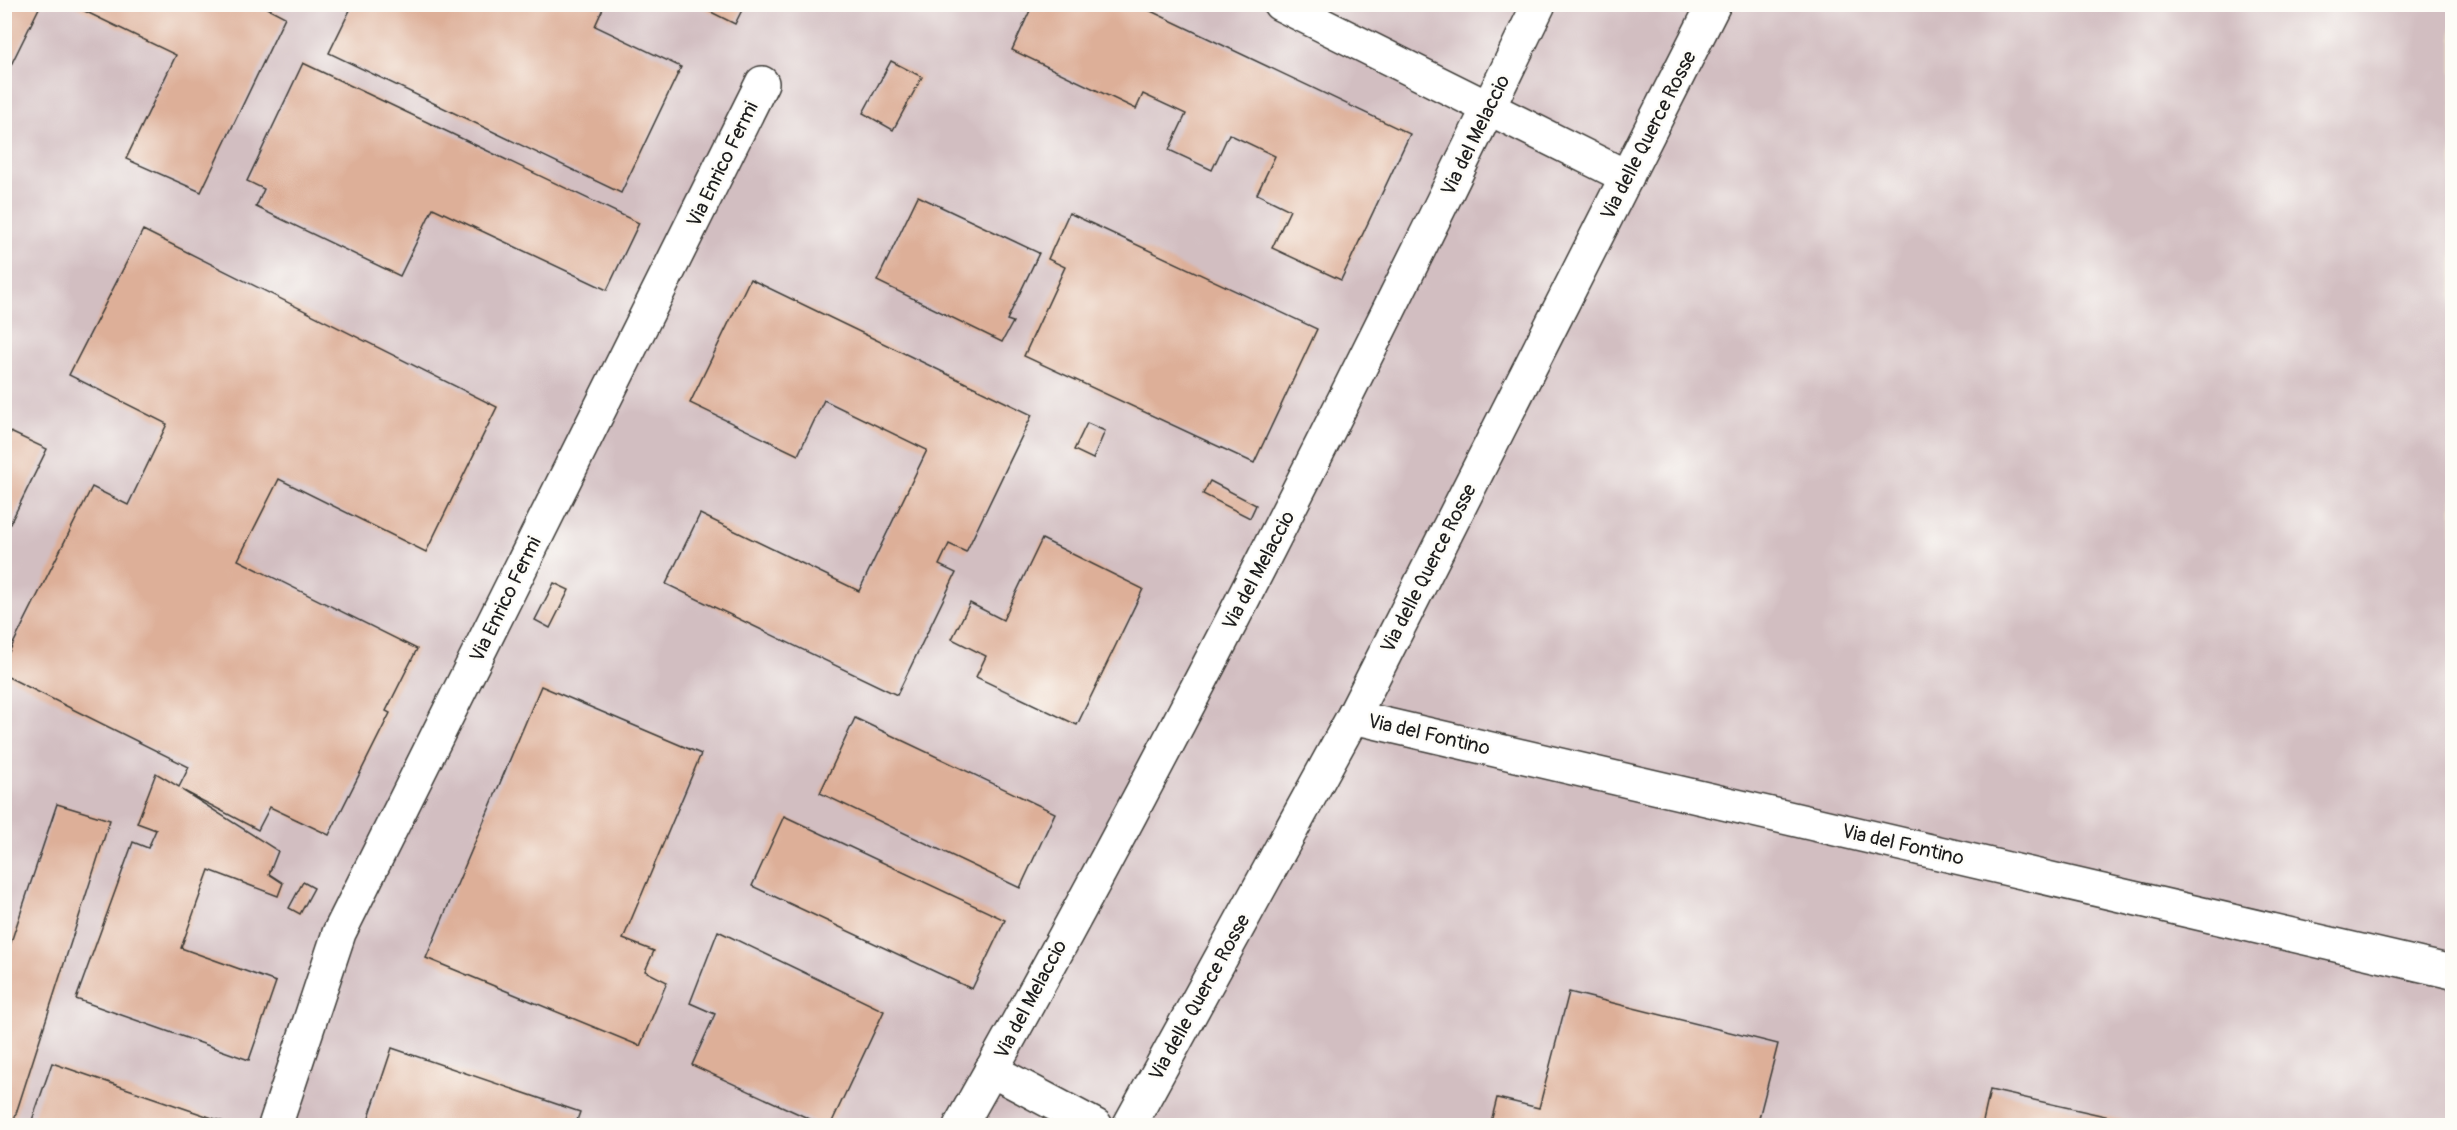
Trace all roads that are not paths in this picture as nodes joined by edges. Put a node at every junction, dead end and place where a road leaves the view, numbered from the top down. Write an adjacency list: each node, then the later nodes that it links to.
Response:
1 (1280, 4): 5 (street)
2 (1539, 4): 5 (street, Via del Melaccio)
3 (1714, 4): 6 (street, Via delle Querce Rosse)
4 (762, 83): 10 (street, Via Enrico Fermi)
5 (1489, 107): 6 (street); 9 (street, Via del Melaccio)
6 (1627, 177): 7 (street, Via delle Querce Rosse)
7 (1353, 717): 8 (street, Via del Fontino); 13 (street, Via delle Querce Rosse)
8 (2452, 972)
9 (991, 1070): 11 (street, Via del Melaccio); 12 (street)
10 (275, 1125)
11 (960, 1125)
12 (1096, 1125)
13 (1129, 1125)

